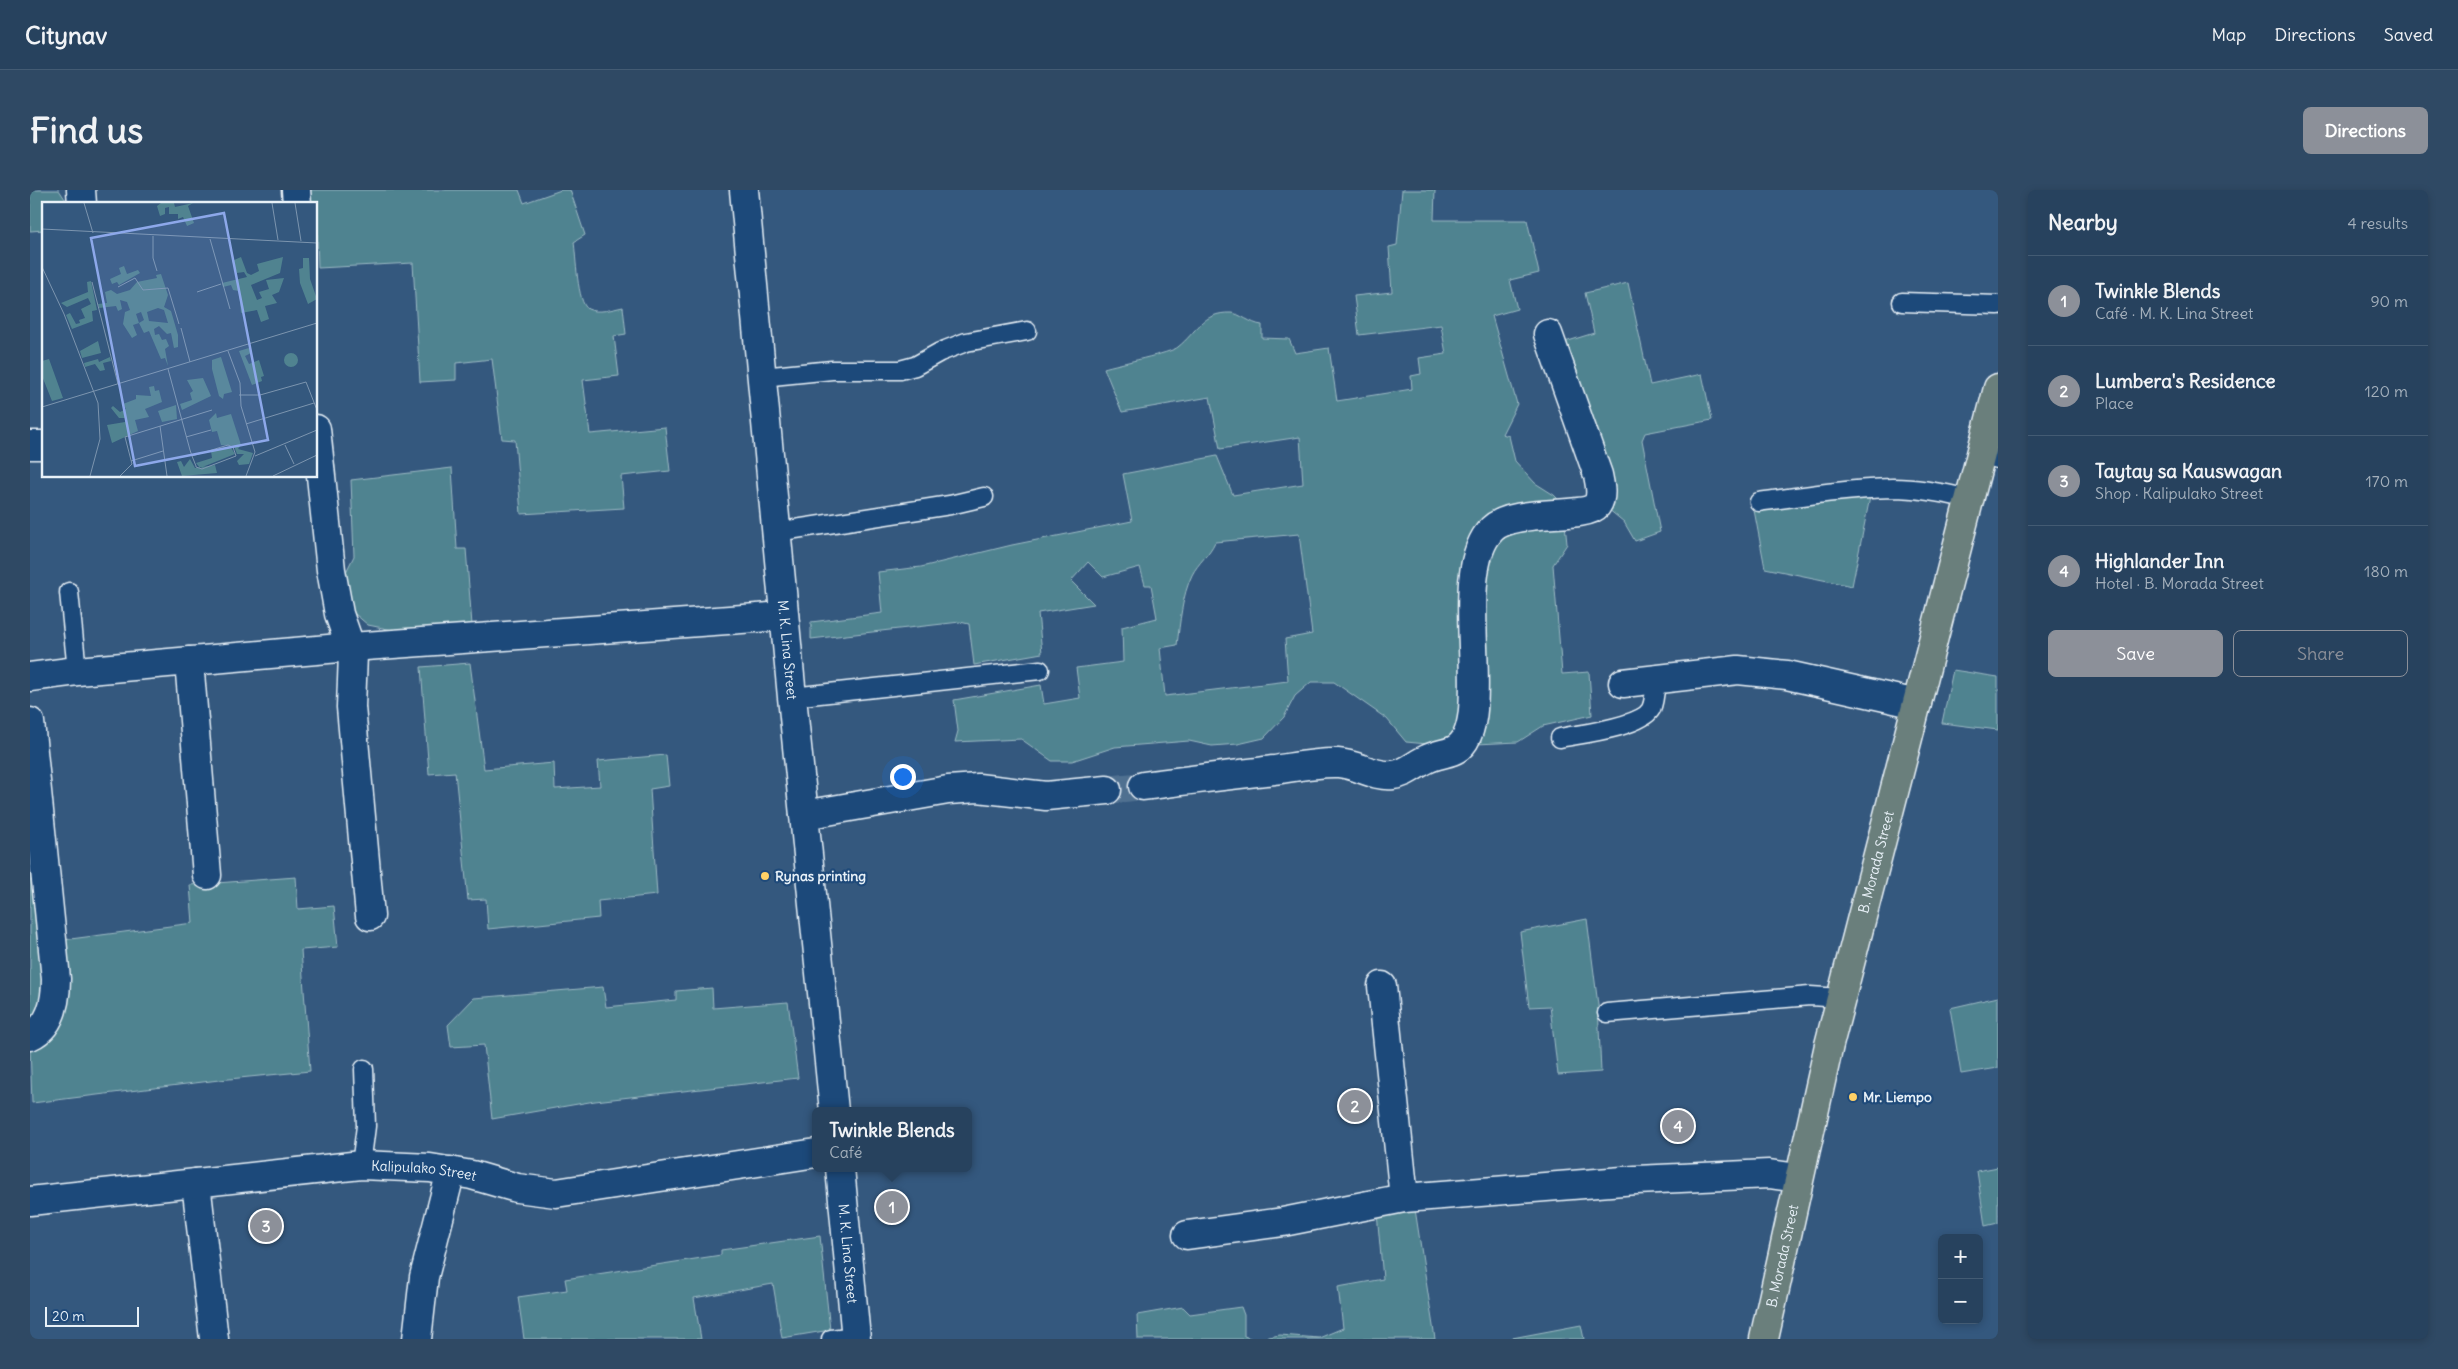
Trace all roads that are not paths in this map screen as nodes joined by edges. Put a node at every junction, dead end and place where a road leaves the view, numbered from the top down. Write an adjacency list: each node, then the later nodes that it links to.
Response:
1 (744, 190): 6 (street, M. K. Lina Street)
2 (1902, 302): 3 (lane)
3 (1998, 305)
4 (1027, 331): 6 (lane)
5 (1548, 334): 28 (street)
6 (762, 377): 14 (street, M. K. Lina Street)
7 (1998, 388): 8 (main road, B. Morada Street)
8 (1993, 429): 9 (main road, B. Morada Street)
9 (1989, 456): 12 (main road, B. Morada Street)
10 (318, 462): 17 (street)
11 (984, 496): 14 (lane)
12 (1969, 499): 13 (lane); 25 (main road, B. Morada Street)
13 (1759, 502)
14 (776, 532): 16 (street, M. K. Lina Street)
15 (69, 592): 20 (lane)
16 (784, 616): 17 (street); 24 (street, M. K. Lina Street)
17 (351, 647): 18 (street); 32 (street)
18 (189, 661): 20 (street); 31 (street)
19 (1040, 670): 24 (lane)
20 (77, 671): 21 (street)
21 (30, 677)
22 (1656, 678): 23 (street); 25 (street); 27 (lane)
23 (1623, 683)
24 (792, 697): 30 (street, M. K. Lina Street)
25 (1917, 704): 34 (main road, B. Morada Street)
26 (30, 722): 36 (street)
27 (1560, 738)
28 (1143, 786)
29 (1107, 790): 30 (street)
30 (804, 814): 38 (street, M. K. Lina Street)
31 (207, 875)
32 (370, 916)
33 (1382, 986): 45 (street)
34 (1841, 998): 35 (lane); 43 (main road, B. Morada Street)
35 (1607, 1013)
36 (30, 1036)
37 (364, 1069): 40 (lane)
38 (834, 1107)
39 (812, 1154): 41 (street, Kalipulako Street)
40 (361, 1165): 41 (street, Kalipulako Street); 44 (street, Kalipulako Street)
41 (451, 1171): 50 (street)
42 (840, 1172): 48 (street, M. K. Lina Street)
43 (1798, 1178): 45 (street); 51 (main road, B. Morada Street)
44 (196, 1183): 46 (street, Kalipulako Street); 49 (street)
45 (1404, 1198): 47 (street)
46 (30, 1201)
47 (1187, 1236)
48 (848, 1338)
49 (214, 1339)
50 (417, 1339)
51 (1764, 1339)

